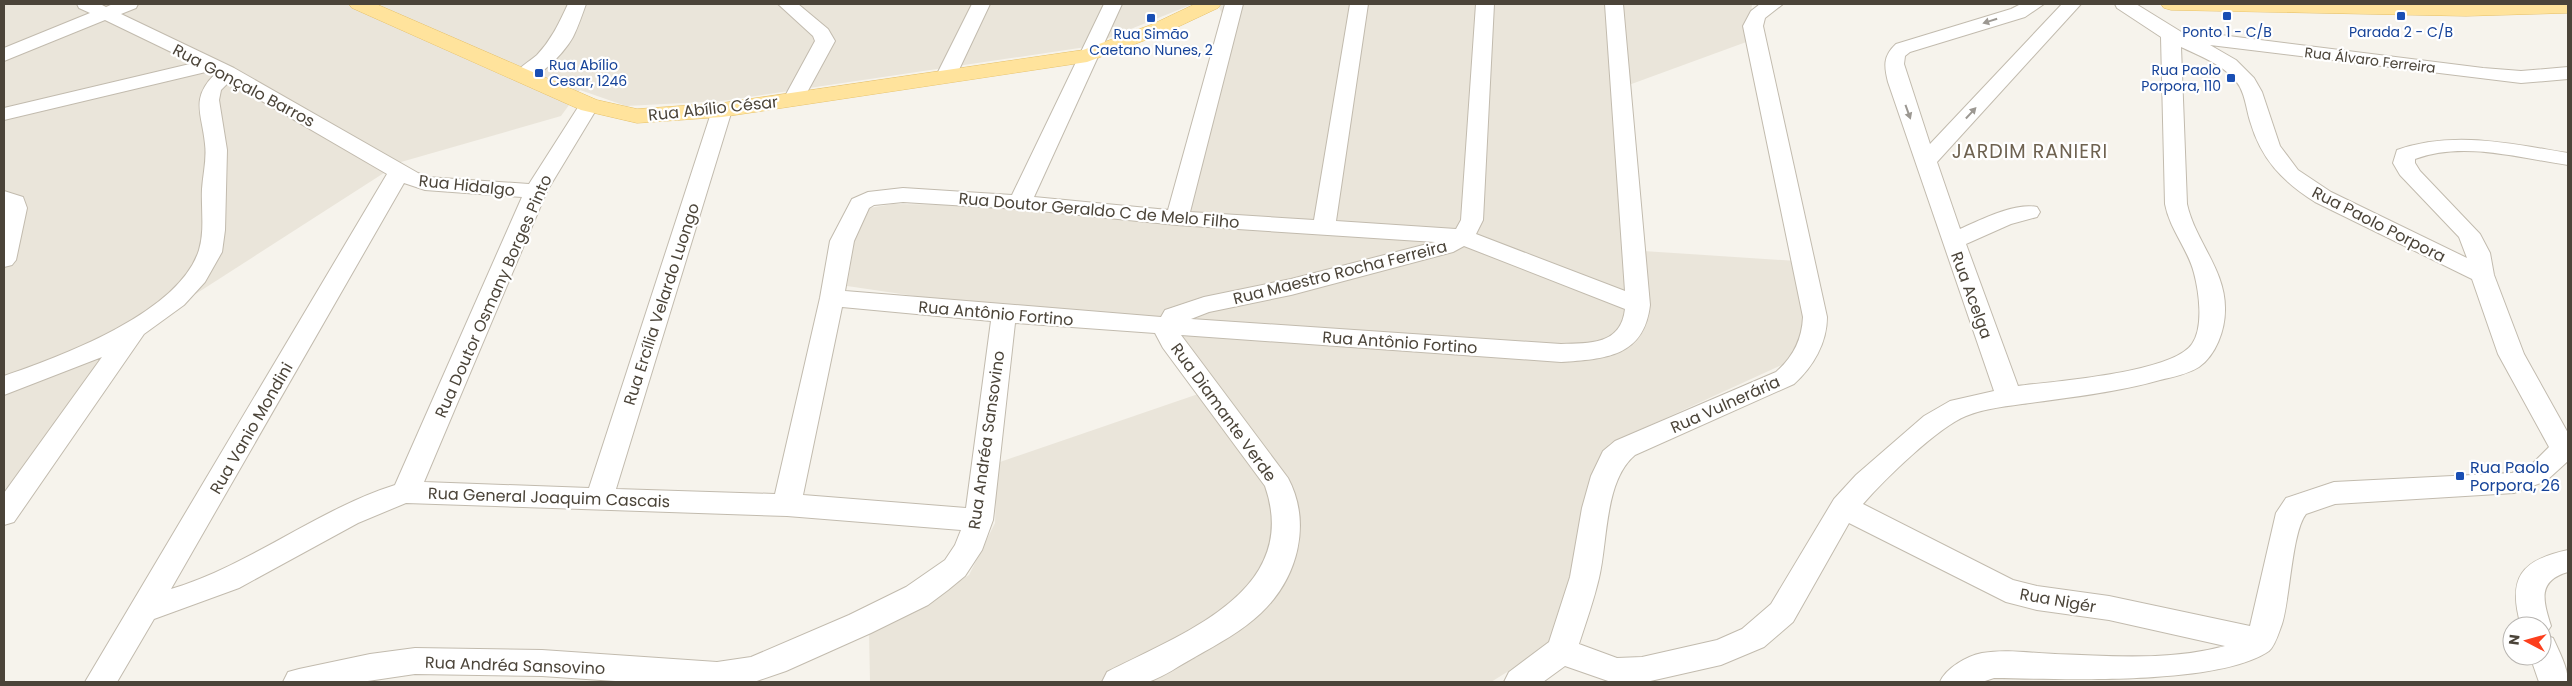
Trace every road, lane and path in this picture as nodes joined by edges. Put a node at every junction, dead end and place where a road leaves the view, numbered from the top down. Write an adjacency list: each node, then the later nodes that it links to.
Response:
1 (86, 4): 19 (street, Rua Gonçalo Barros)
2 (129, 4): 19 (street)
3 (359, 4): 26 (main road, Rua Abílio César)
4 (577, 4): 26 (street)
5 (788, 4): 28 (street)
6 (981, 4): 27 (street)
7 (1113, 4): 23 (street)
8 (1211, 4): 23 (main road, Rua Abílio César)
9 (1234, 4): 39 (street)
10 (1359, 4): 40 (street)
11 (1485, 4): 41 (street, Rua Maestro Rocha Ferreira)
12 (1614, 4): 46 (street, Rua Antônio Fortino)
13 (1774, 4): 65 (street, Rua Vulnerária)
14 (2072, 4): 20 (street)
15 (2124, 4): 21 (street, Rua Paolo Porpora)
16 (2171, 4): 18 (main road)
17 (2031, 7): 20 (street); 33 (street, one-way to 33)
18 (2568, 7)
19 (105, 14): 22 (street); 24 (street, Rua Gonçalo Barros)
20 (2057, 19): 33 (street, one-way to 20)
21 (2171, 34): 25 (street, Rua Álvaro Ferreira); 44 (street, Rua Paolo Porpora); 51 (street)
22 (4, 55)
23 (1087, 56): 27 (main road, Rua Abílio César); 37 (street)
24 (219, 69): 31 (street); 34 (street, Rua Gonçalo Barros); 49 (street)
25 (2568, 73)
26 (523, 76): 29 (main road, Rua Abílio César)
27 (946, 76): 28 (main road, Rua Abílio César)
28 (794, 98): 30 (main road, Rua Abílio César)
29 (588, 105): 30 (main road, Rua Abílio César); 35 (street, Rua Doutor Osmany Borges Pinto)
30 (722, 110): 56 (street, Rua Ercília Velardo Luongo)
31 (4, 114)
32 (2568, 159): 44 (street)
33 (1926, 161): 42 (street)
34 (399, 172): 35 (street, Rua Hidalgo); 62 (street, Rua Vanio Mondini)
35 (536, 192): 55 (street, Rua Doutor Osmany Borges Pinto)
36 (4, 198): 43 (street)
37 (1020, 202): 39 (street, Rua Doutor Geraldo C de Melo Filho); 45 (street, Rua Doutor Geraldo C de Melo Filho)
38 (2029, 212): 42 (street, Rua Acelga)
39 (1176, 218): 40 (street, Rua Doutor Geraldo C de Melo Filho)
40 (1324, 228): 41 (street, Rua Doutor Geraldo C de Melo Filho)
41 (1463, 237): 46 (street, Rua Doutor Geraldo C de Melo Filho); 48 (street, Rua Maestro Rocha Ferreira)
42 (1953, 241): 51 (street, Rua Acelga)
43 (4, 260)
44 (2481, 270): 52 (street)
45 (832, 298): 47 (street, Rua Antônio Fortino); 57 (street, Rua Doutor Geraldo C de Melo Filho)
46 (1638, 305): 48 (street, Rua Antônio Fortino)
47 (1004, 314): 48 (street, Rua Antônio Fortino); 60 (street, Rua Andréa Sansovino)
48 (1168, 326): 71 (street, Rua Diamante Verde)
49 (134, 330): 50 (street); 59 (street)
50 (4, 386)
51 (2009, 396): 58 (street)
52 (2534, 397): 53 (street); 54 (street)
53 (2568, 418)
54 (2566, 448): 64 (street)
55 (406, 492): 56 (street, Rua General Joaquim Cascais); 62 (street, Rua General Joaquim Cascais)
56 (599, 498): 57 (street, Rua General Joaquim Cascais)
57 (787, 505): 60 (street, Rua General Joaquim Cascais)
58 (1844, 507): 64 (street, Rua Nigér); 68 (street)
59 (4, 514)
60 (979, 520): 67 (street, Rua Andréa Sansovino)
61 (2568, 561): 63 (street)
62 (145, 608): 69 (street, Rua Vanio Mondini)
63 (2533, 616)
64 (2259, 641): 73 (street)
65 (1562, 650): 68 (street); 72 (street)
66 (2549, 666): 74 (street)
67 (365, 674): 70 (street, Rua Andréa Sansovino)
68 (1613, 677)
69 (102, 682)
70 (299, 682)
71 (1118, 682)
72 (1520, 682)
73 (1956, 682)
74 (2555, 682)

